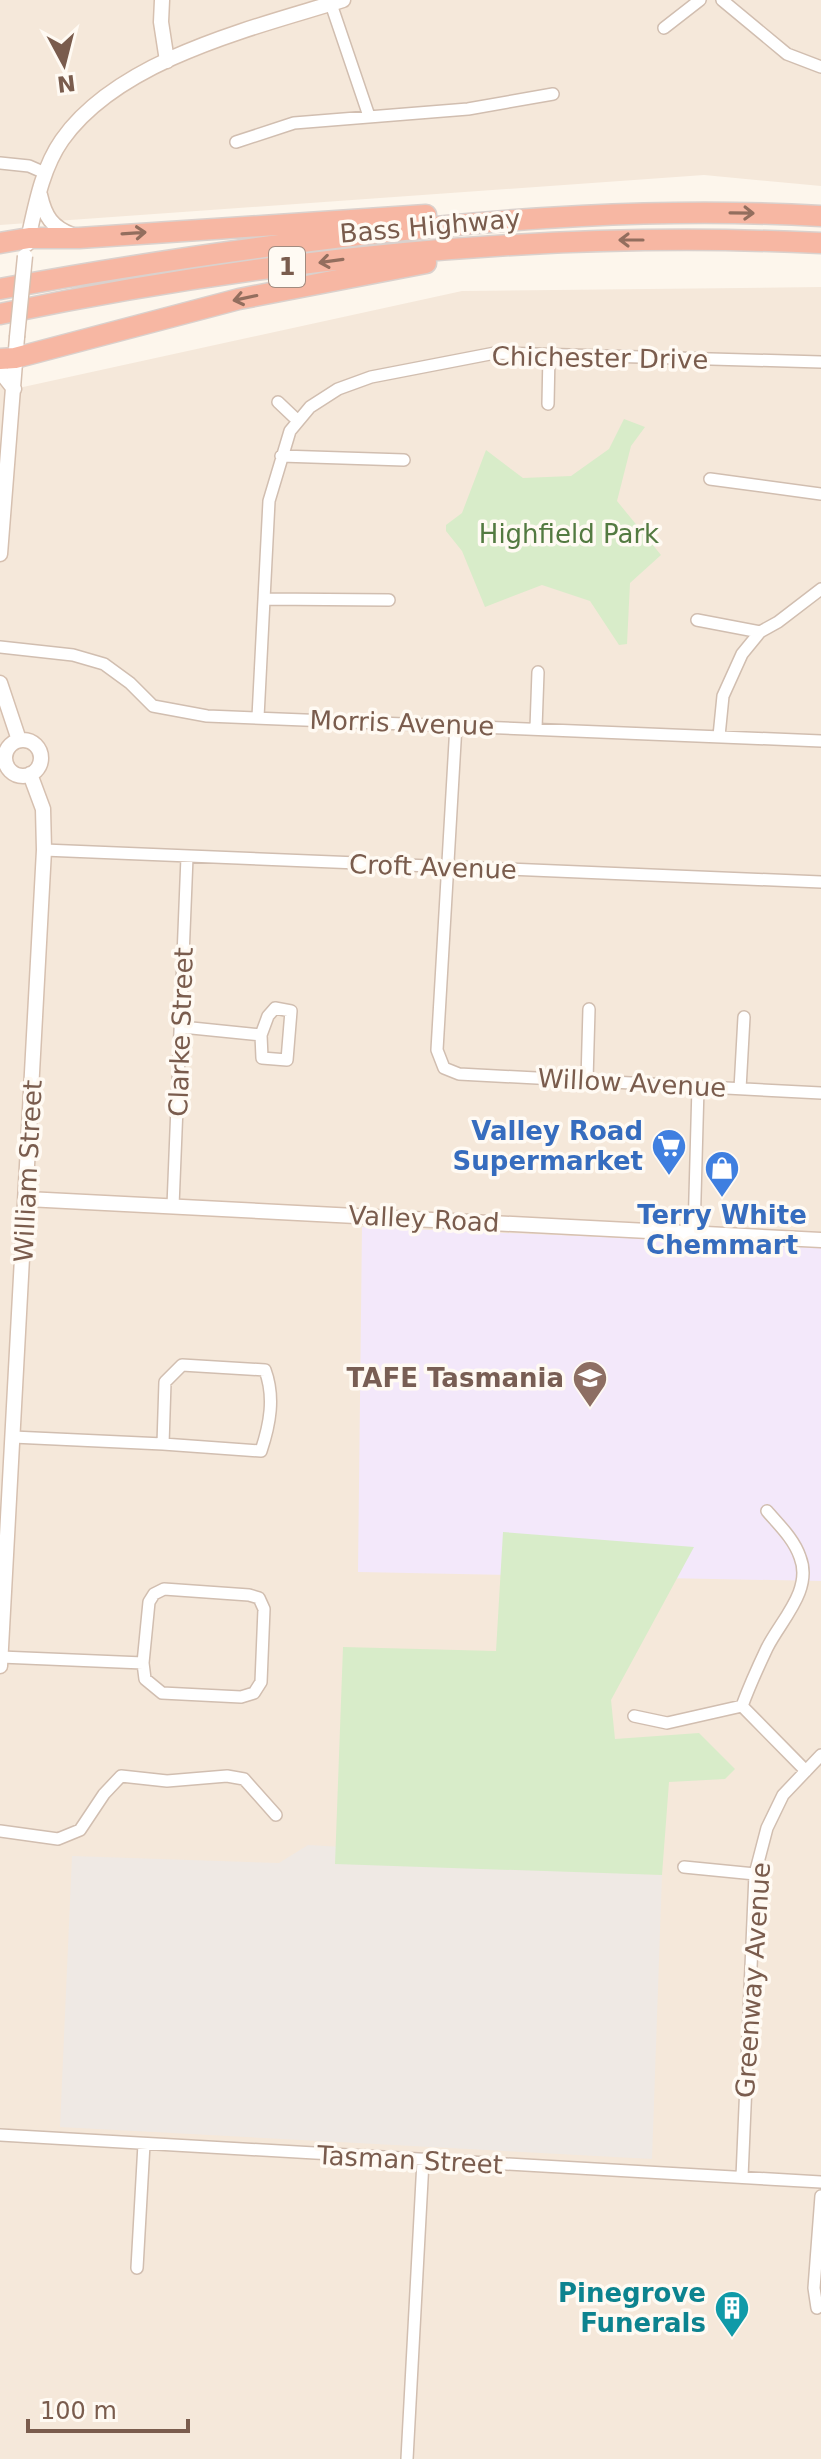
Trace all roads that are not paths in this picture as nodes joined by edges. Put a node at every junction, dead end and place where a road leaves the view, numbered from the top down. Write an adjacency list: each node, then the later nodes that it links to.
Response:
1 (162, 0): 6 (main road)
2 (700, 0): 5 (street)
3 (722, 0): 7 (street)
4 (337, 2): 6 (main road); 9 (street)
5 (664, 28)
6 (167, 61): 12 (main road)
7 (821, 67)
8 (553, 94): 9 (street)
9 (369, 116): 10 (street)
10 (236, 142)
11 (0, 163): 12 (street)
12 (45, 173): 13 (main road)
13 (39, 191): 16 (main road); 20 (main road)
14 (686, 212): 15 (highway, Bass Highway / 1, one-way to 15); 16 (highway, one-way to 14); 21 (highway, Bass Highway / 1)
15 (821, 216)
16 (79, 238): 20 (highway)
17 (576, 240): 19 (highway, Bass Highway / 1, one-way to 17); 22 (highway, Bass Highway / 1, one-way to 22); 24 (highway, one-way to 24)
18 (0, 243): 20 (highway)
19 (821, 243)
20 (27, 247): 24 (main road, bridge)
21 (0, 289)
22 (0, 314)
23 (549, 354): 25 (street, Chichester Drive); 27 (street); 28 (street, Chichester Drive)
24 (8, 356): 33 (main road)
25 (821, 362)
26 (278, 402): 28 (street)
27 (548, 404)
28 (298, 421): 29 (street, Chichester Drive)
29 (281, 456): 30 (street); 36 (street, Chichester Drive)
30 (404, 460)
31 (710, 479): 32 (street)
32 (821, 494)
33 (2, 506): 34 (main road)
34 (0, 554)
35 (821, 589): 39 (street)
36 (264, 599): 37 (street); 43 (street, Chichester Drive)
37 (389, 600)
38 (697, 620): 39 (street)
39 (760, 632): 46 (street)
40 (0, 647): 43 (street, Morris Avenue)
41 (538, 672): 45 (street)
42 (0, 683): 47 (main road)
43 (258, 717): 44 (street, Morris Avenue)
44 (456, 725): 45 (street, Morris Avenue); 53 (street)
45 (536, 728): 46 (street, Morris Avenue)
46 (719, 736): 48 (street, Morris Avenue)
47 (19, 740): 49 (main road); 50 (main road)
48 (821, 741)
49 (3, 769): 50 (main road)
50 (30, 774): 51 (main road, William Street)
51 (44, 850): 52 (street, Croft Avenue); 63 (main road, William Street)
52 (187, 857): 53 (street, Croft Avenue); 57 (street, Clarke Street)
53 (449, 868): 54 (street, Croft Avenue); 59 (street, Willow Avenue)
54 (821, 882)
55 (589, 1009): 59 (street)
56 (744, 1017): 61 (street)
57 (182, 1027): 58 (street); 64 (street, Clarke Street)
58 (261, 1035): 58 (street)
59 (587, 1080): 60 (street, Willow Avenue)
60 (698, 1087): 61 (street, Willow Avenue); 65 (street)
61 (740, 1089): 62 (street, Willow Avenue)
62 (821, 1093)
63 (27, 1199): 64 (main road, Valley Road); 67 (main road, William Street)
64 (173, 1206): 65 (main road, Valley Road)
65 (694, 1233): 66 (main road, Valley Road)
66 (821, 1240)
67 (13, 1437): 68 (street); 70 (main road, William Street)
68 (163, 1444): 68 (street)
69 (767, 1511): 73 (street)
70 (1, 1657): 71 (street); 72 (main road, William Street)
71 (143, 1663): 71 (street)
72 (0, 1666)
73 (742, 1706): 74 (street); 76 (street)
74 (634, 1716)
75 (821, 1755): 76 (street, Greenway Avenue)
76 (806, 1771): 80 (street, Greenway Avenue)
77 (276, 1815): 78 (street)
78 (0, 1831)
79 (684, 1867): 80 (street)
80 (755, 1874): 84 (street, Greenway Avenue)
81 (0, 2135): 82 (street, Tasman Street)
82 (144, 2144): 83 (street, Tasman Street); 87 (street)
83 (423, 2161): 84 (street, Tasman Street); 89 (street)
84 (742, 2177): 85 (street, Tasman Street)
85 (821, 2182)
86 (821, 2196): 88 (street)
87 (137, 2268)
88 (817, 2308)
89 (407, 2459)

